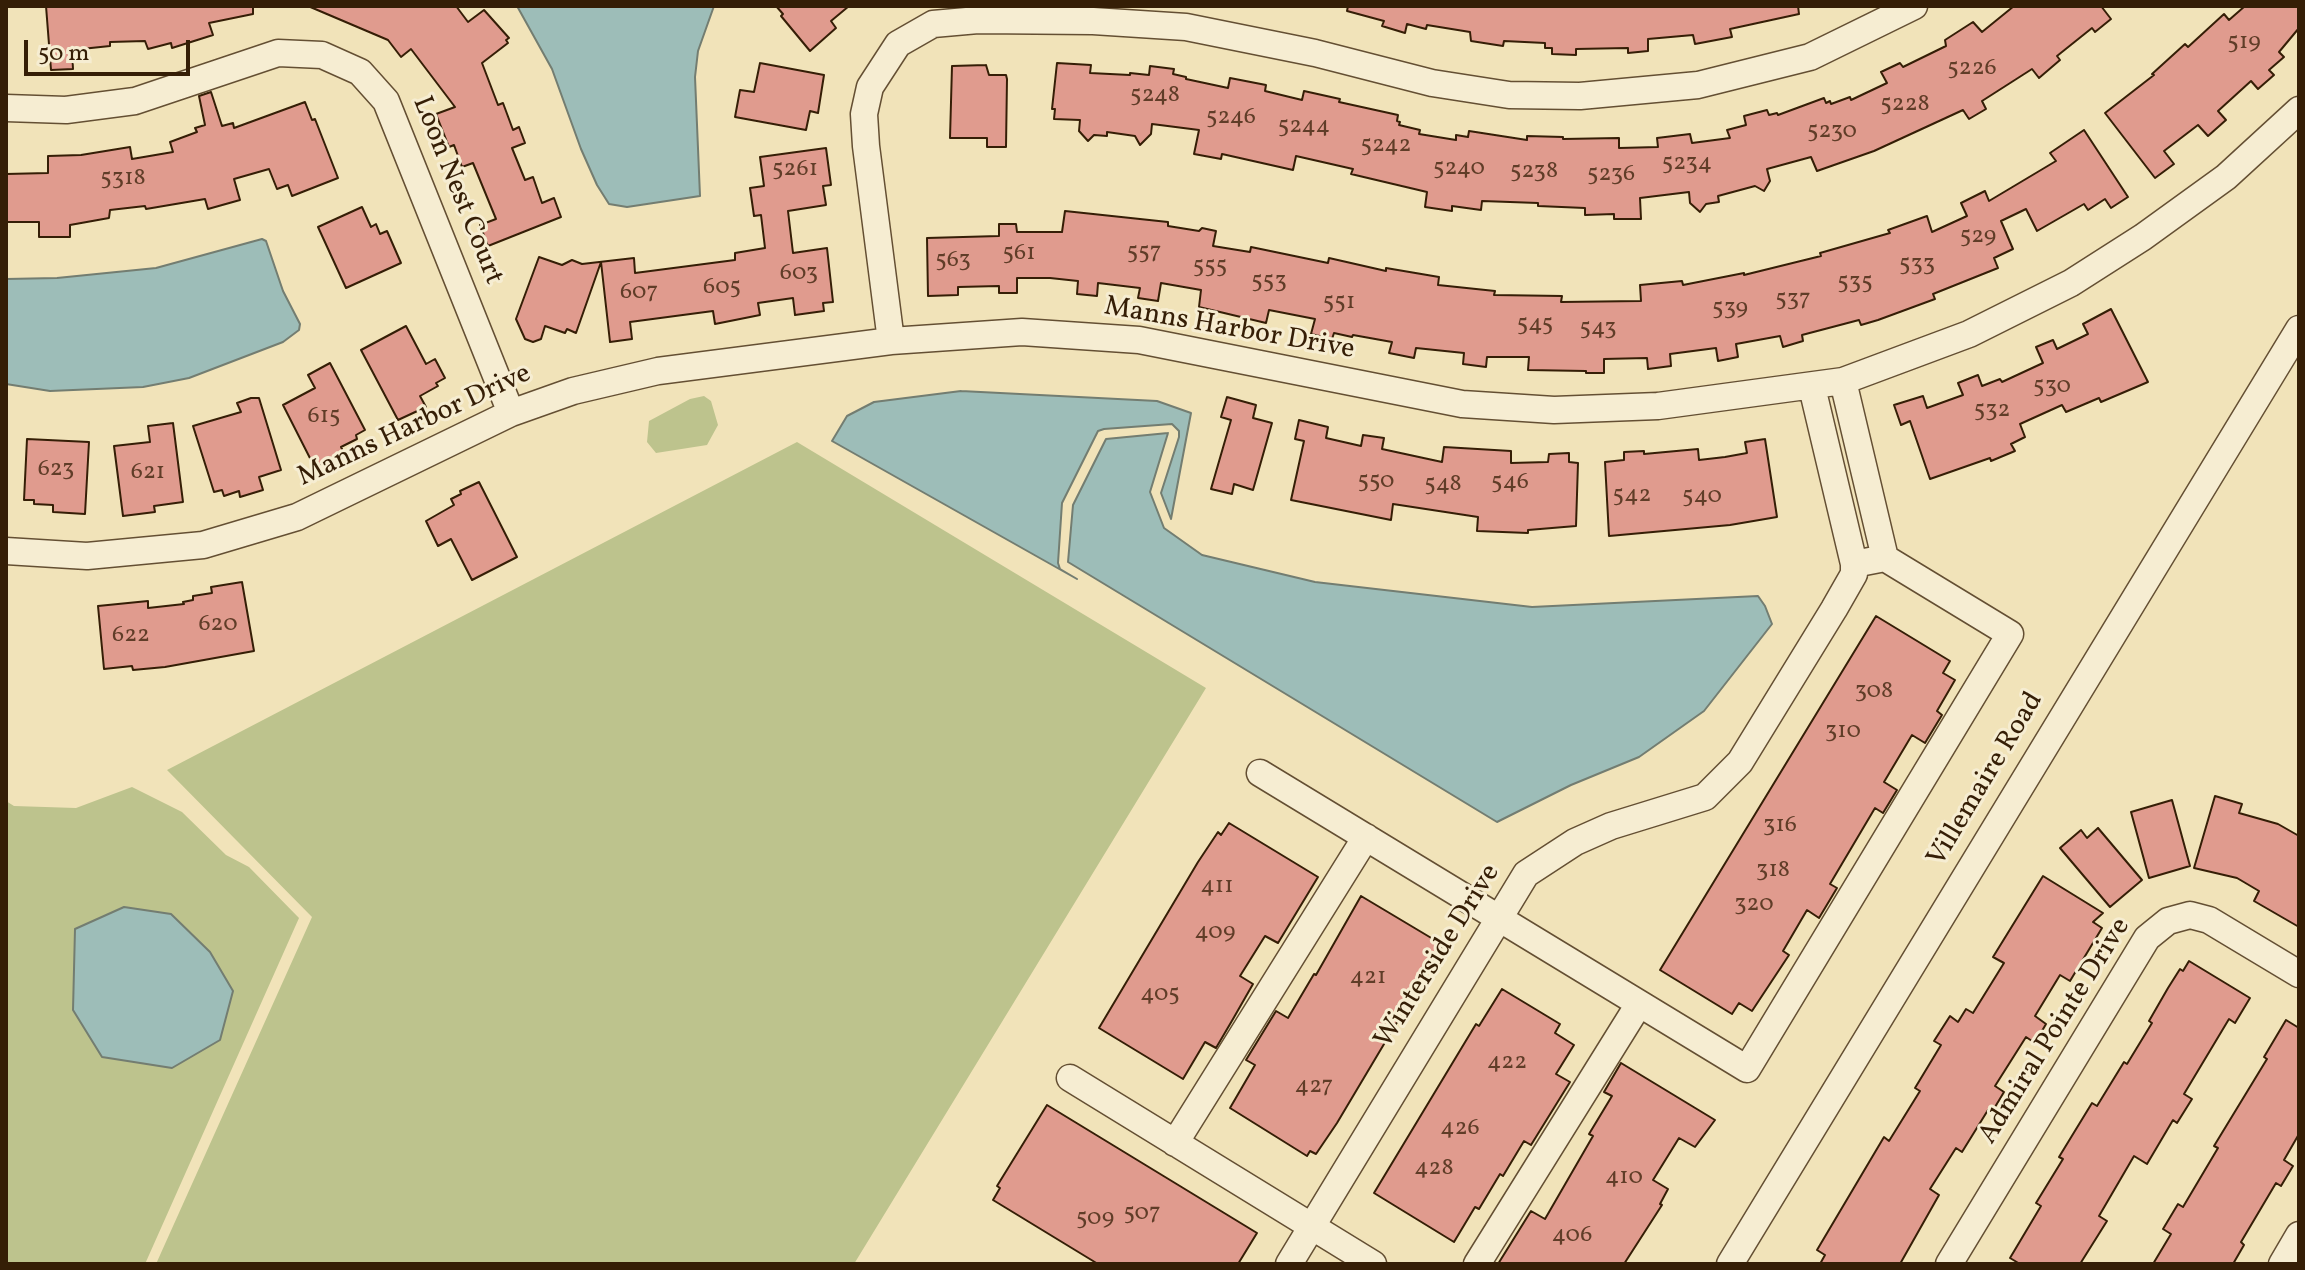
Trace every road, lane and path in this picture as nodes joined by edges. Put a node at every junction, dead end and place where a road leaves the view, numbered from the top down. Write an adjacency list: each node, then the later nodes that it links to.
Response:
1 (1914, 6): 5 (street)
2 (6, 108): 8 (street, Loon Nest Court)
3 (2299, 110): 6 (street, Manns Harbor Drive)
4 (2299, 329): 24 (street, Villemaire Road)
5 (891, 341): 7 (street, Manns Harbor Drive); 8 (street, Manns Harbor Drive)
6 (1843, 381): 7 (street, Manns Harbor Drive); 10 (street)
7 (1812, 387): 11 (street)
8 (511, 413): 9 (street, Manns Harbor Drive)
9 (6, 551)
10 (1885, 558): 11 (street); 16 (street)
11 (1854, 564): 14 (street, Winterside Drive)
12 (1260, 773): 13 (street)
13 (1366, 837): 14 (street); 18 (street)
14 (1499, 918): 16 (street); 19 (street, Winterside Drive)
15 (2299, 974): 25 (street, Admiral Pointe Drive)
16 (1639, 1004): 23 (street)
17 (1070, 1078): 18 (street)
18 (1175, 1143): 19 (street)
19 (1312, 1226): 21 (street, Winterside Drive); 22 (street)
20 (2299, 1235): 26 (street)
21 (1289, 1264)
22 (1373, 1264)
23 (1477, 1264)
24 (1730, 1264)
25 (1949, 1264)
26 (2282, 1264)

